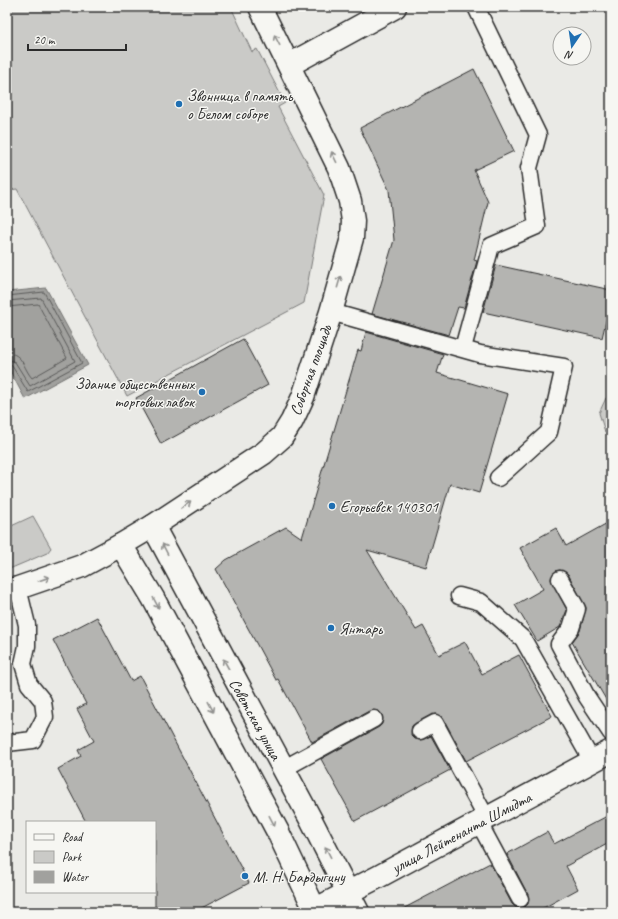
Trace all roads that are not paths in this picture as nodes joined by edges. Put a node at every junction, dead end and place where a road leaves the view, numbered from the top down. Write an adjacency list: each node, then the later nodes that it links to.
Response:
1 (260, 7): 4 (main road, Соборная площадь, one-way to 1)
2 (395, 7): 4 (main road)
3 (476, 7): 6 (lane)
4 (289, 65): 5 (main road, Соборная площадь, one-way to 4)
5 (331, 312): 6 (lane); 8 (main road, Соборная площадь, one-way to 5)
6 (463, 348): 7 (lane)
7 (498, 478)
8 (153, 526): 9 (main road, Соборная площадь); 18 (main road, Советская улица, one-way to 8)
9 (121, 545): 11 (main road, Соборная площадь, one-way to 9); 22 (main road, Советская улица, one-way to 22)
10 (560, 579): 15 (lane)
11 (12, 589): 16 (lane)
12 (459, 596): 17 (lane)
13 (374, 719): 18 (lane)
14 (420, 731): 19 (lane)
15 (611, 733)
16 (7, 742)
17 (602, 756): 19 (main road, улица Лейтенанта Шмидта)
18 (283, 769): 21 (main road, Советская улица, one-way to 18)
19 (483, 821): 20 (lane); 21 (main road, улица Лейтенанта Шмидта)
20 (520, 899)
21 (353, 902): 22 (main road, улица Лейтенанта Шмидта)
22 (314, 911)

